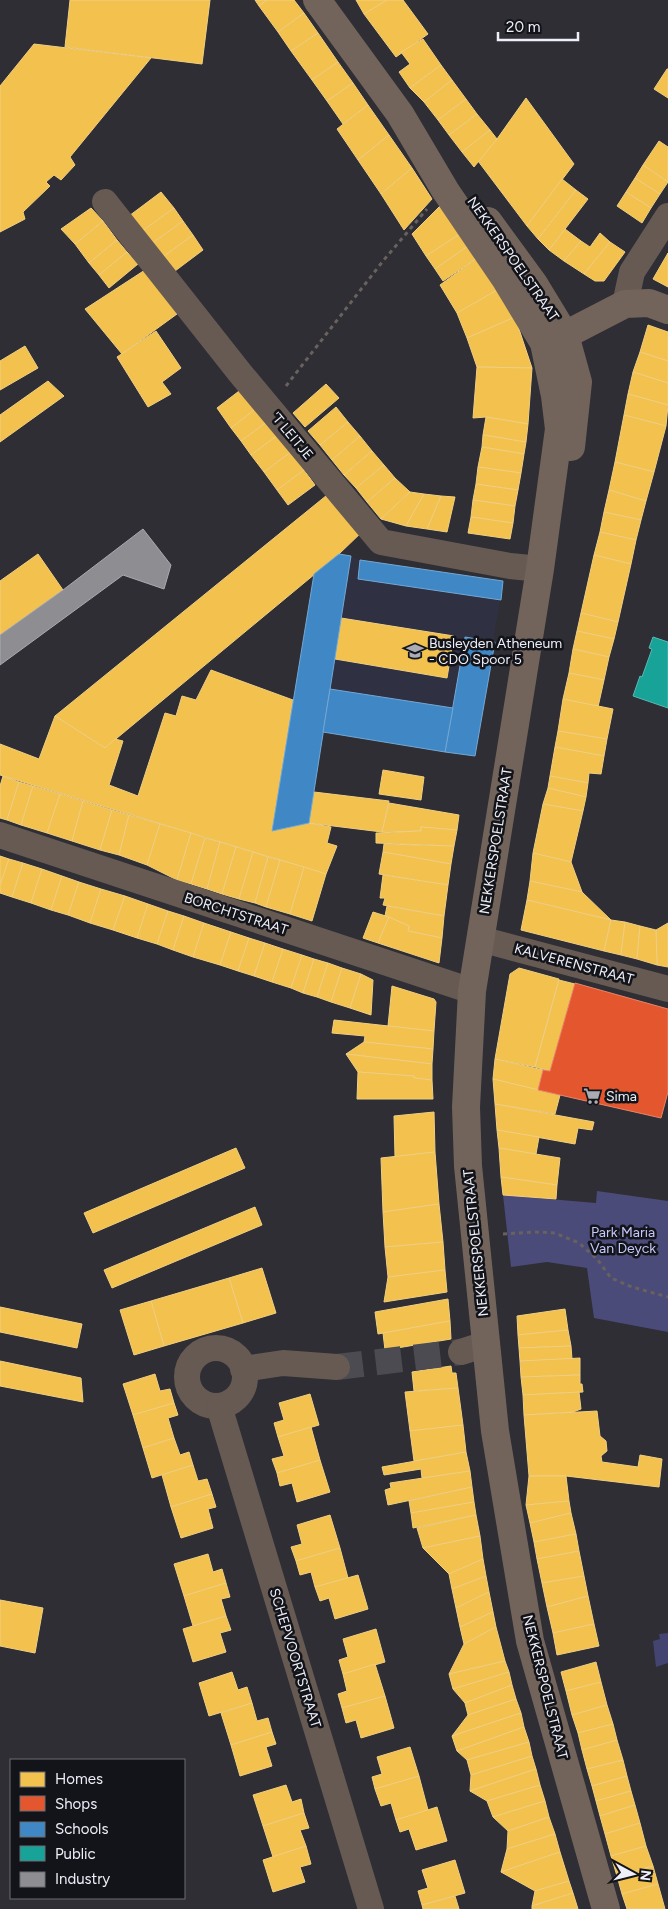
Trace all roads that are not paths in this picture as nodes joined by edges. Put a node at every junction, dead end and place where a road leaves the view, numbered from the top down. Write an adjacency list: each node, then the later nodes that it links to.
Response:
1 (317, 0): 2 (main road, NEKKERSPOELSTRAAT)
2 (400, 114): 7 (main road, NEKKERSPOELSTRAAT); 7 (main road, NEKKERSPOELSTRAAT)
3 (105, 202): 8 (street, 'T LEITJE)
4 (668, 216): 5 (street)
5 (624, 304): 6 (main road); 7 (main road)
6 (668, 310)
7 (554, 339): 8 (main road, NEKKERSPOELSTRAAT)
8 (540, 570): 10 (main road, NEKKERSPOELSTRAAT)
9 (0, 835): 12 (street, BORCHTSTRAAT)
10 (480, 939): 11 (street, KALVERENSTRAAT); 12 (main road, NEKKERSPOELSTRAAT)
11 (668, 989)
12 (472, 991): 17 (main road, NEKKERSPOELSTRAAT)
13 (337, 1367): 14 (street)
14 (243, 1369): 15 (street); 15 (street)
15 (219, 1406): 16 (street, SCHEPVOORTSTRAAT)
16 (371, 1909)
17 (606, 1909)

